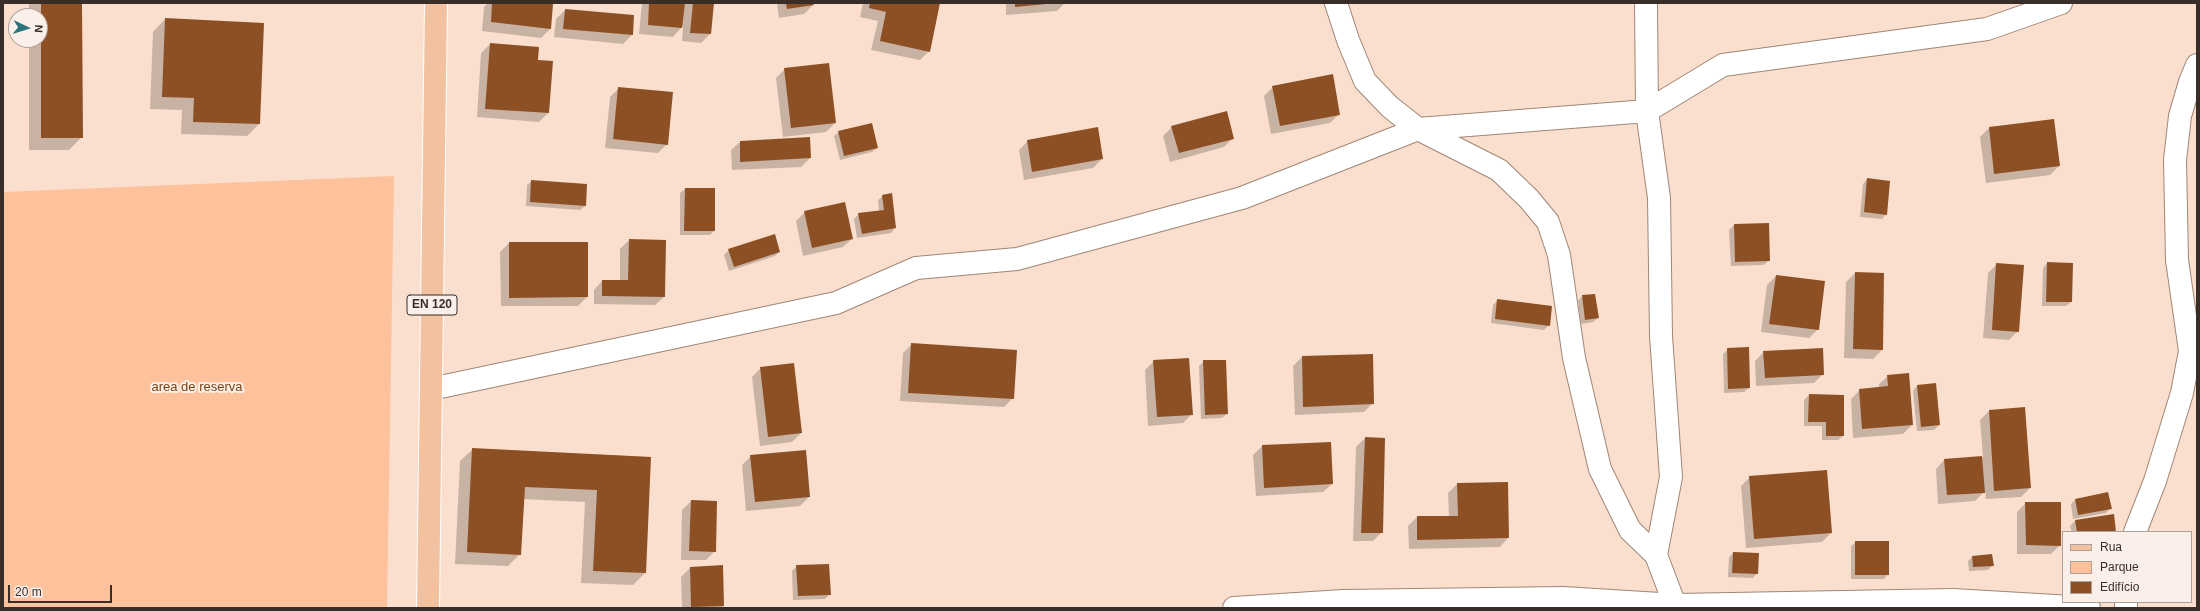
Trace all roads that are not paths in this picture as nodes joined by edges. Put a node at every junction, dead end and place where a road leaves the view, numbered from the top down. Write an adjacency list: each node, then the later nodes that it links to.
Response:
1 (436, 3): 8 (main road, EN 120)
2 (1336, 3): 7 (street)
3 (1646, 3): 6 (street)
4 (2061, 3): 6 (street)
5 (2197, 65): 9 (street)
6 (1647, 111): 7 (street); 10 (street)
7 (1418, 128): 8 (street); 10 (street)
8 (431, 389): 12 (main road, EN 120)
9 (2135, 531)
10 (1656, 555): 11 (street)
11 (1676, 607): 13 (street); 14 (street)
12 (428, 608)
13 (1234, 608)
14 (2089, 608)

